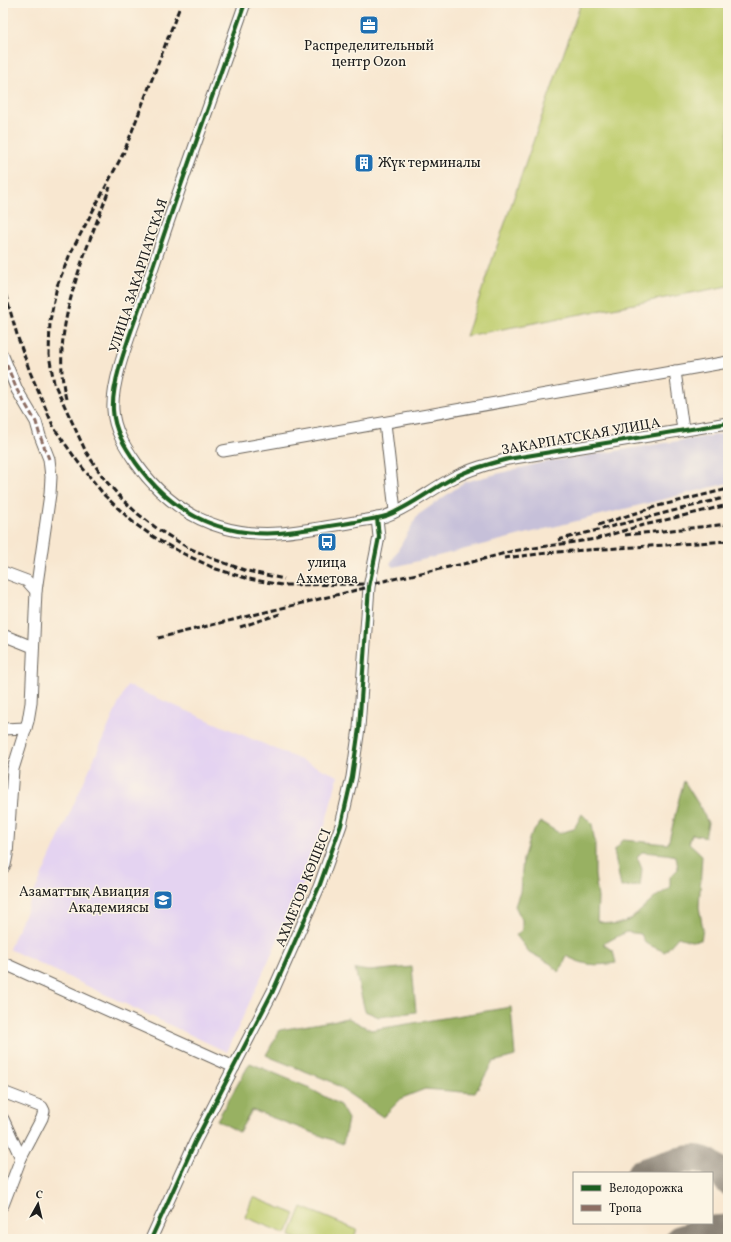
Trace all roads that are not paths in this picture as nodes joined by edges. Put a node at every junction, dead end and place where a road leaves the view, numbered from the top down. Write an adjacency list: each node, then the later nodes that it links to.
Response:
1 (245, 3): 10 (street, УЛИЦА ЗАКАРПАТСКАЯ)
2 (3, 356): 12 (street)
3 (728, 362): 4 (street)
4 (675, 371): 5 (street); 7 (street)
5 (385, 423): 8 (street); 9 (street)
6 (728, 423): 7 (street, ЗАКАРПАТСКАЯ УЛИЦА)
7 (684, 430): 9 (street, ЗАКАРПАТСКАЯ УЛИЦА)
8 (223, 451)
9 (396, 511): 10 (street, ЗАКАРПАТСКАЯ УЛИЦА)
10 (377, 518): 19 (street, АХМЕТОВ КӨШЕСІ)
11 (3, 572): 12 (street)
12 (36, 591): 14 (street)
13 (3, 635): 14 (street)
14 (33, 647): 15 (street)
15 (26, 728): 16 (street); 17 (street)
16 (3, 730)
17 (3, 868)
18 (3, 963): 19 (street)
19 (234, 1067): 24 (street, АХМЕТОВ КӨШЕСІ)
20 (3, 1092): 22 (street)
21 (3, 1119): 22 (street)
22 (21, 1158): 23 (street)
23 (3, 1205)
24 (152, 1239)

